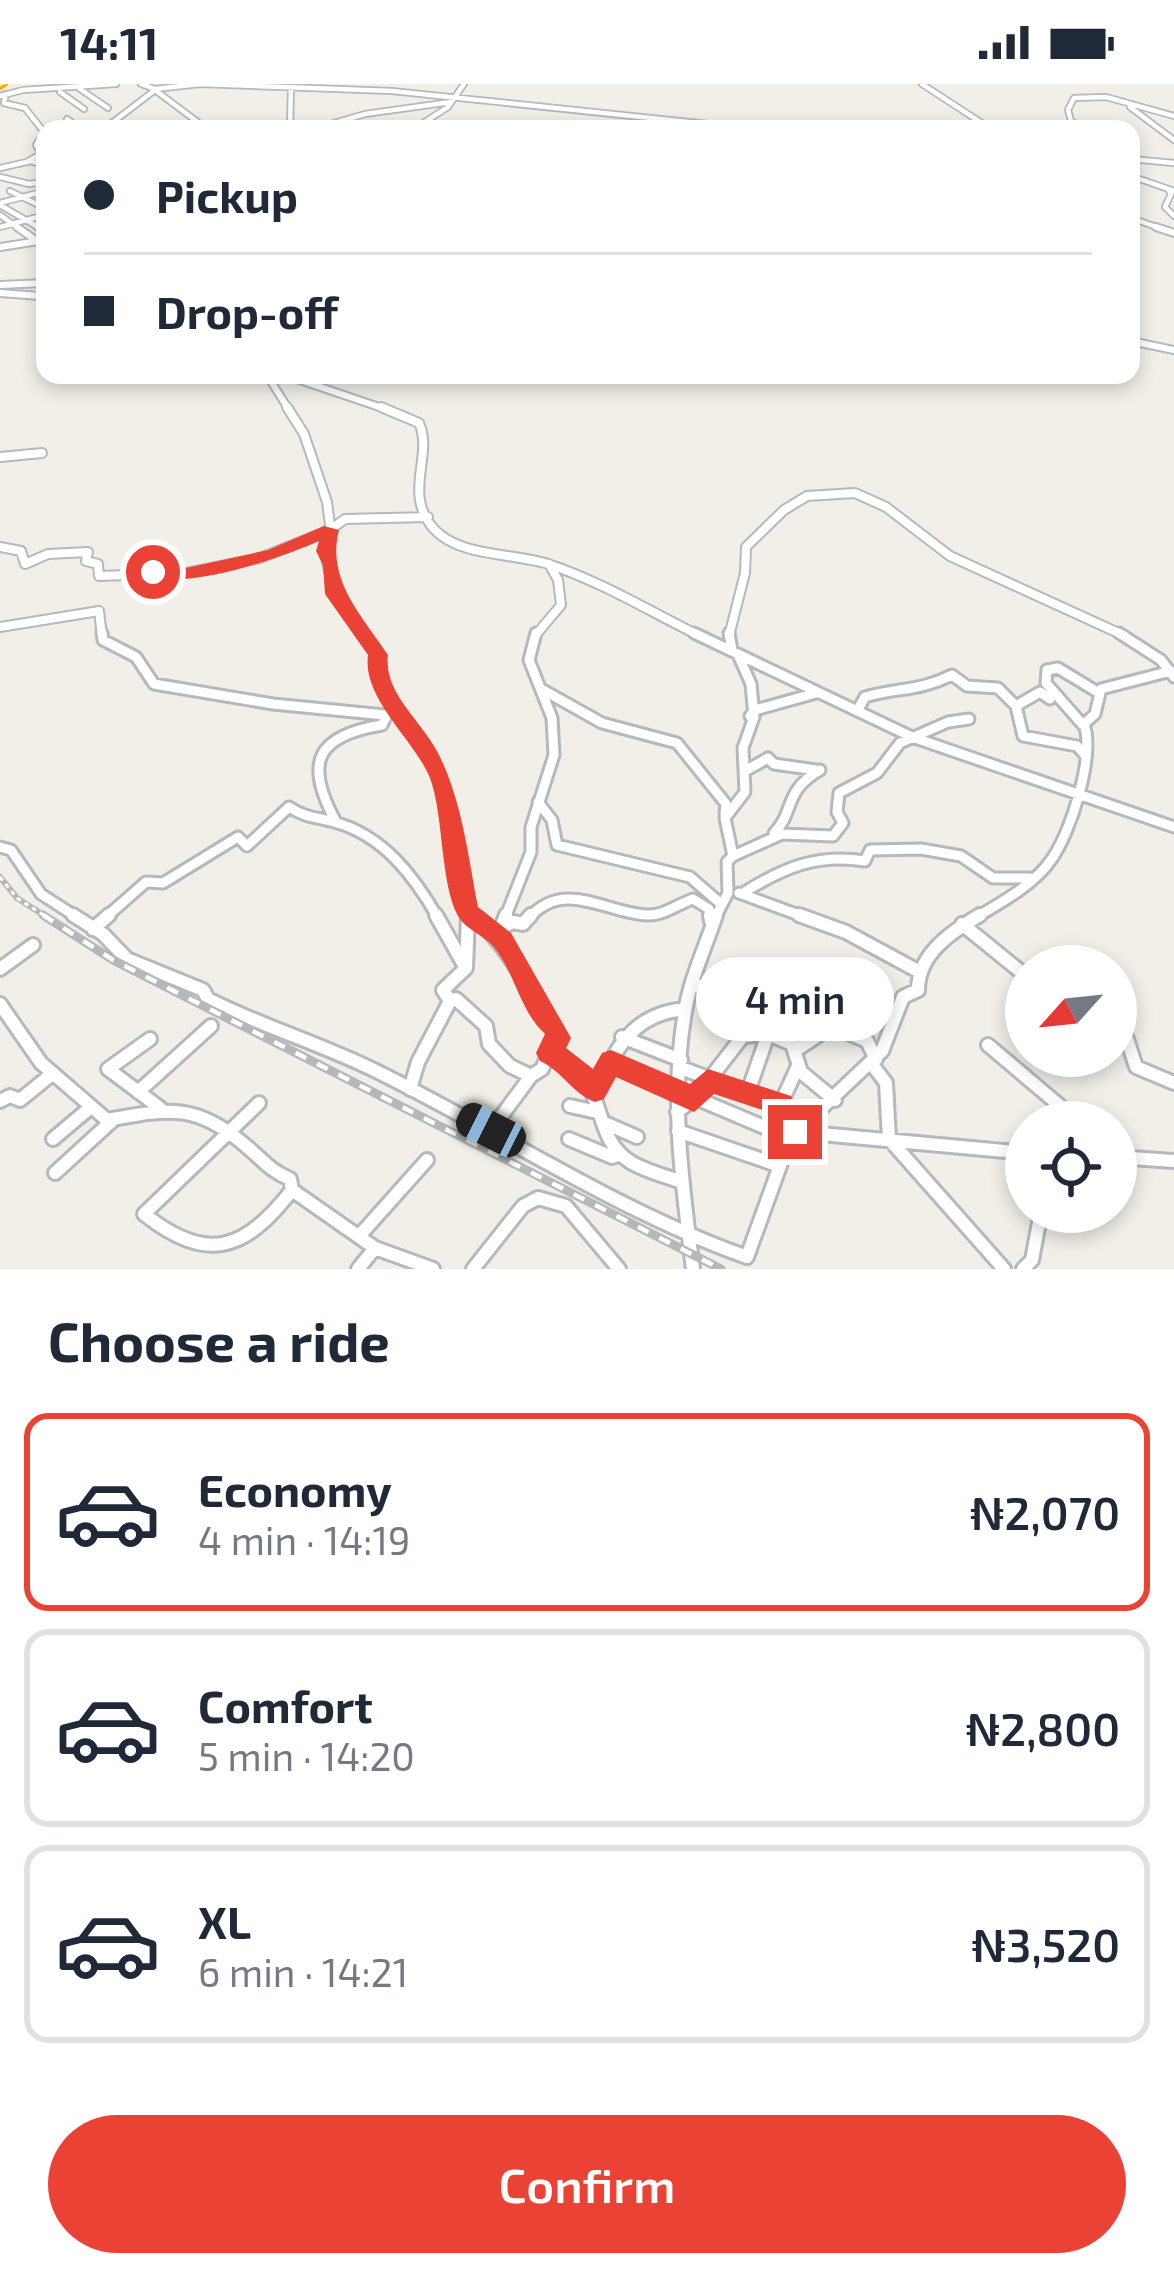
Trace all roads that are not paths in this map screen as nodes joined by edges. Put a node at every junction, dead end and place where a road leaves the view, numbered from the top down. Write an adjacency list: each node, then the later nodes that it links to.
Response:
1 (116, 84): 5 (street)
2 (143, 84): 9 (street)
3 (464, 84): 11 (street)
4 (922, 84): 22 (street)
5 (76, 86): 8 (street); 13 (street)
6 (170, 86): 7 (street); 9 (street)
7 (291, 86): 11 (street); 18 (street)
8 (35, 89): 10 (street); 14 (street)
9 (155, 90): 16 (street); 17 (street)
10 (2, 92): 24 (street)
11 (451, 100): 19 (street); 20 (street); 21 (street)
12 (1121, 103): 15 (street); 23 (street); 25 (street)
13 (108, 108)
14 (84, 109)
15 (1174, 116)
16 (116, 120)
17 (195, 120)
18 (290, 120)
19 (344, 120)
20 (425, 120)
21 (667, 120)
22 (977, 120)
23 (1072, 120)
24 (36, 122)
25 (1174, 140)
26 (36, 160): 29 (street)
27 (1140, 160): 28 (street)
28 (1174, 164)
29 (0, 172): 32 (street)
30 (1140, 179): 34 (street)
31 (32, 186): 33 (street)
32 (36, 186)
33 (36, 187)
34 (1171, 190): 42 (street)
35 (10, 191): 37 (street)
36 (36, 192): 37 (street)
37 (23, 197): 38 (street); 39 (street)
38 (0, 204): 43 (street)
39 (36, 206)
40 (0, 215): 45 (street)
41 (36, 216): 43 (street)
42 (1174, 216)
43 (26, 220): 45 (street); 47 (street)
44 (1140, 221): 48 (street)
45 (14, 223): 46 (street); 49 (street)
46 (0, 228): 50 (street)
47 (36, 231)
48 (1174, 233)
49 (36, 234)
50 (11, 245)
51 (36, 284): 52 (street)
52 (0, 289): 53 (street)
53 (36, 295)
54 (1140, 342): 55 (street)
55 (1174, 350)
56 (272, 384): 61 (street)
57 (314, 384): 60 (street)
58 (42, 453): 59 (street)
59 (0, 458)
60 (428, 517): 61 (street); 63 (street)
61 (330, 530): 62 (street); 71 (street)
62 (0, 547)
63 (549, 564): 65 (street); 67 (street)
64 (0, 627): 74 (street)
65 (734, 652): 66 (street); 68 (street); 75 (street)
66 (1173, 674): 69 (street)
67 (540, 687): 83 (street); 85 (street)
68 (819, 693): 73 (street); 75 (street)
69 (1099, 693): 78 (street); 78 (street)
70 (1050, 699): 72 (street)
71 (393, 701): 74 (street); 77 (street)
72 (1016, 706): 73 (street); 80 (street)
73 (857, 711): 79 (street)
74 (387, 715): 77 (street); 84 (street)
75 (750, 716): 81 (street)
76 (969, 719): 79 (street)
77 (404, 720): 93 (street)
78 (1085, 726): 80 (street)
79 (912, 737): 82 (street); 87 (street)
80 (1086, 756): 82 (street)
81 (746, 771): 85 (street); 87 (street)
82 (1076, 792): 86 (street); 90 (street)
83 (538, 802): 92 (street); 97 (street)
84 (336, 822): 96 (street); 100 (street)
85 (724, 825): 89 (street)
86 (1171, 828)
87 (768, 843): 89 (street)
88 (0, 848): 96 (street)
89 (733, 856): 92 (street)
90 (1030, 878): 91 (street); 94 (street)
91 (743, 893): 92 (street); 102 (street)
92 (724, 898): 95 (street)
93 (468, 912): 97 (street); 100 (street)
94 (962, 924): 99 (street); 102 (street)
95 (712, 925): 97 (street); 103 (street)
96 (93, 928): 124 (street)
97 (497, 929): 113 (street)
98 (33, 945): 101 (street)
99 (1005, 959)
100 (466, 968): 104 (street)
101 (0, 969)
102 (918, 970): 114 (street)
103 (694, 983): 106 (street); 108 (street)
104 (450, 1001): 120 (street); 124 (street)
105 (0, 1004): 119 (street)
106 (686, 1009): 109 (street); 116 (street)
107 (212, 1027): 126 (street)
108 (768, 1034): 112 (street); 122 (street); 127 (street)
109 (622, 1036): 115 (street); 116 (street)
110 (150, 1039): 126 (street)
111 (988, 1045): 132 (street)
112 (796, 1050): 114 (street); 117 (street)
113 (549, 1053): 120 (street); 125 (street)
114 (873, 1061): 131 (street); 148 (street)
115 (611, 1062): 125 (street); 128 (street)
116 (681, 1064): 122 (street); 128 (street)
117 (798, 1066): 131 (street); 134 (street)
118 (1137, 1067): 123 (street)
119 (52, 1074): 129 (street); 136 (street)
120 (531, 1076): 141 (street)
121 (0, 1081): 129 (street)
122 (708, 1081): 127 (street); 130 (street)
123 (1174, 1083)
124 (410, 1088): 141 (street)
125 (595, 1090): 139 (street)
126 (138, 1092): 137 (street)
127 (748, 1092): 134 (street)
128 (678, 1093): 130 (street); 138 (street)
129 (5, 1098)
130 (694, 1099): 138 (street); 144 (street)
131 (836, 1100): 144 (street)
132 (1048, 1101)
133 (259, 1102): 143 (street)
134 (782, 1105): 144 (street)
135 (570, 1106): 139 (street)
136 (91, 1107): 140 (street); 146 (street)
137 (160, 1108): 140 (street); 143 (street)
138 (677, 1112): 142 (street)
139 (602, 1118): 145 (street); 150 (street)
140 (114, 1119): 155 (street)
141 (491, 1130): 160 (street)
142 (678, 1131): 154 (street); 156 (street)
143 (230, 1133): 157 (street); 157 (street)
144 (792, 1135): 148 (street); 154 (street)
145 (637, 1138)
146 (53, 1139)
147 (568, 1139): 150 (street)
148 (889, 1139): 149 (street); 167 (street)
149 (1005, 1151)
150 (621, 1154): 156 (street)
151 (1137, 1158): 153 (street)
152 (427, 1160): 159 (street)
153 (1174, 1161)
154 (780, 1166): 160 (street)
155 (55, 1172)
156 (682, 1182): 160 (street)
157 (292, 1190): 159 (street)
158 (1037, 1233): 168 (street)
159 (360, 1235): 161 (street)
160 (691, 1237): 166 (street)
161 (375, 1247): 162 (street); 163 (street)
162 (358, 1269)
163 (433, 1269)
164 (473, 1269): 165 (street)
165 (619, 1269)
166 (693, 1269)
167 (1004, 1269)
168 (1023, 1269)

